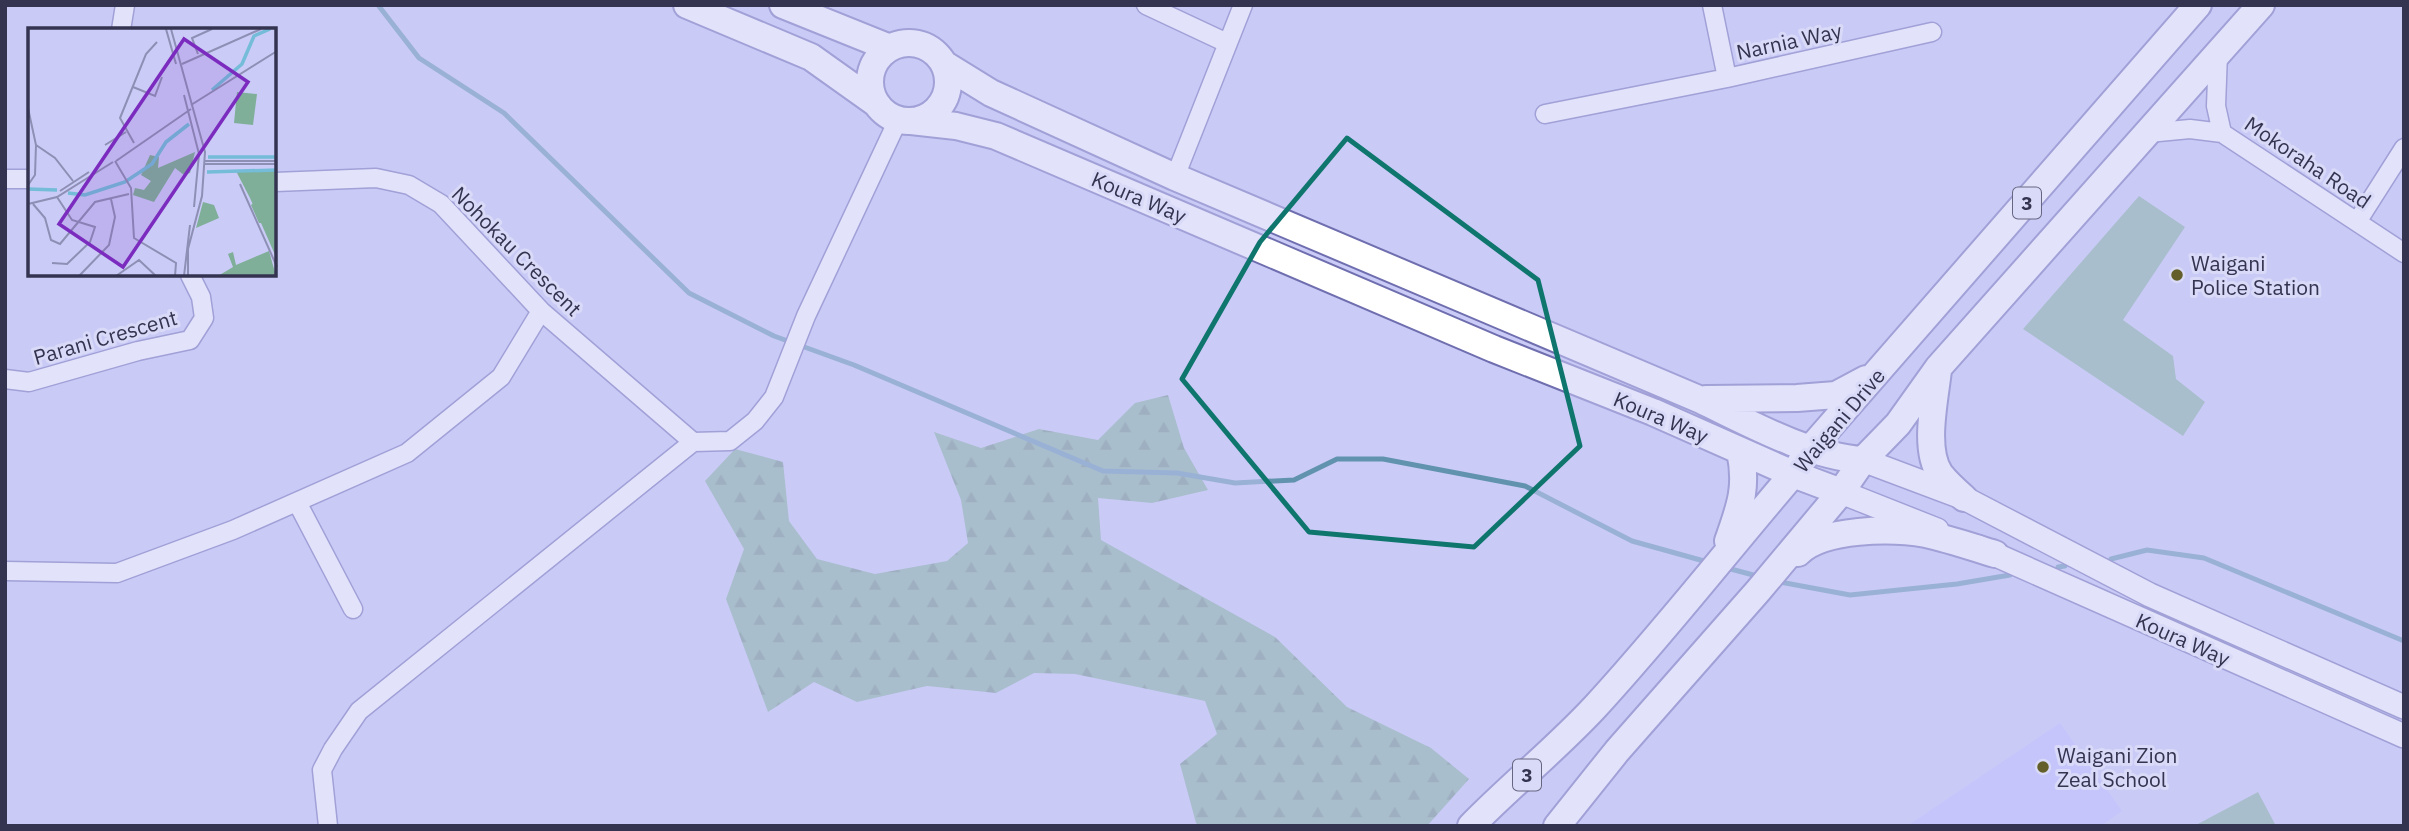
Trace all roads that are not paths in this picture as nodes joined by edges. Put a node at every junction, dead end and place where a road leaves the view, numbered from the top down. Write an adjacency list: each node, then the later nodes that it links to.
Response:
1 (125, 5): 9 (street)
2 (687, 5): 16 (highway)
3 (783, 5): 12 (highway)
4 (1146, 5): 11 (street)
5 (1243, 5): 11 (street)
6 (1712, 5): 15 (street, Narnia Way)
7 (2198, 5): 30 (highway, Waigani Drive / 3)
8 (2261, 5): 13 (highway, Waigani Drive / 3)
9 (121, 28)
10 (1932, 32): 15 (street, Narnia Way)
11 (1227, 43): 22 (street)
12 (890, 48): 14 (highway); 16 (highway)
13 (2218, 53): 19 (highway, Waigani Drive / 3); 20 (street, Mokoraha Road)
14 (944, 64): 18 (highway); 22 (highway, Koura Way)
15 (1727, 78): 17 (street)
16 (877, 104): 18 (highway)
17 (1545, 114)
18 (905, 121): 34 (street); 36 (highway, Koura Way)
19 (2148, 133): 20 (street, Mokoraha Road); 31 (highway, Waigani Drive / 3)
20 (2222, 133): 26 (street, Mokoraha Road)
21 (2404, 148): 26 (street)
22 (1175, 177): 33 (highway, Koura Way)
23 (5, 179): 24 (street)
24 (28, 179)
25 (276, 181): 29 (street, Nohokau Crescent)
26 (2357, 222): 27 (street, Mokoraha Road)
27 (2404, 253)
28 (190, 276): 32 (street, Parani Crescent)
29 (541, 311): 34 (street, Nohokau Crescent); 41 (street)
30 (1883, 368): 33 (highway); 35 (highway, Waigani Drive / 3)
31 (1938, 368): 37 (highway, Waigani Drive / 3); 40 (highway)
32 (5, 379)
33 (1701, 400): 35 (highway, Koura Way)
34 (693, 442): 49 (street)
35 (1811, 448): 37 (highway, Koura Way); 38 (highway, Waigani Drive / 3)
36 (1740, 451): 38 (highway, Koura Way); 43 (highway)
37 (1863, 460): 39 (highway, Waigani Drive / 3); 40 (main road, Koura Way)
38 (1793, 474): 39 (highway, Koura Way); 43 (highway, Waigani Drive / 3)
39 (1841, 492): 42 (main road, Koura Way); 45 (highway, Waigani Drive / 3)
40 (1964, 498): 47 (main road, Koura Way)
41 (297, 502): 44 (street); 46 (street)
42 (1995, 554): 45 (highway); 48 (main road, Koura Way)
43 (1723, 556): 50 (highway, Waigani Drive / 3)
44 (5, 571)
45 (1758, 591): 51 (highway, Waigani Drive / 3)
46 (353, 610)
47 (2404, 707)
48 (2404, 736)
49 (328, 826)
50 (1471, 826)
51 (1557, 826)

